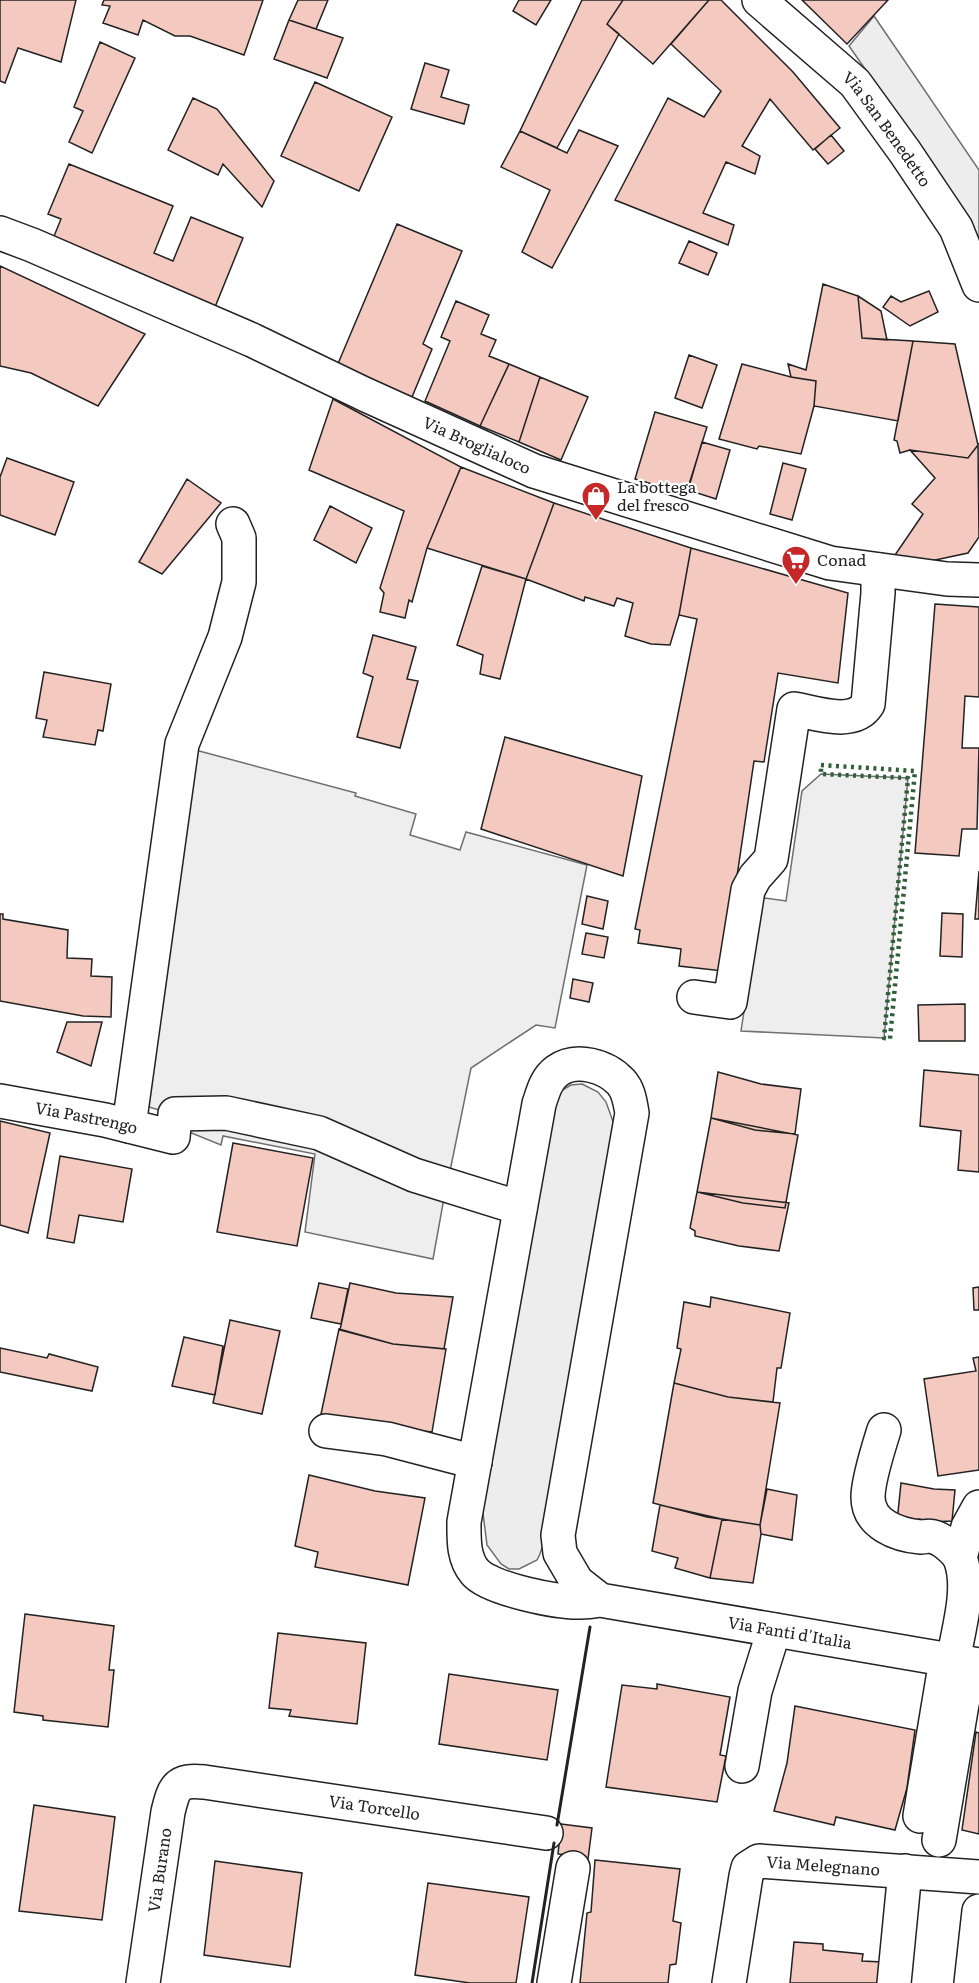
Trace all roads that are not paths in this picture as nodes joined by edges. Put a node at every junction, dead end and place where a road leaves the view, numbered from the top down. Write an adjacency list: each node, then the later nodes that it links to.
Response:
1 (759, 0): 3 (street, Via San Benedetto)
2 (0, 233): 5 (street, Via Broglialoco)
3 (979, 285)
4 (232, 524): 9 (street)
5 (878, 570): 6 (street, Via Broglialoco); 7 (street)
6 (979, 580)
7 (694, 997)
8 (0, 1101): 9 (street, Via Pastrengo)
9 (129, 1126): 10 (street, Via Pastrengo)
10 (520, 1208): 13 (street, Via Fanti d'Italia); 15 (street, Via Fanti d'Italia)
11 (884, 1430): 16 (street)
12 (326, 1431): 13 (street)
13 (475, 1462): 17 (street, Via Fanti d'Italia)
14 (979, 1507): 16 (street)
15 (560, 1553): 17 (street); 18 (street)
16 (960, 1558): 20 (street)
17 (511, 1589): 18 (street, Via Fanti d'Italia)
18 (600, 1600): 19 (street, Via Fanti d'Italia)
19 (774, 1630): 20 (street, Via Fanti d'Italia); 21 (street)
20 (962, 1663): 23 (street)
21 (742, 1766)
22 (204, 1782): 24 (street, Via Torcello); 29 (street, Via Burano)
23 (930, 1828)
24 (546, 1833)
25 (573, 1868): 30 (street)
26 (905, 1871): 27 (street, Via Melegnano); 31 (street, Via Melegnano); 32 (street)
27 (979, 1877)
28 (979, 1911): 33 (street)
29 (143, 1983)
30 (554, 1983)
31 (729, 1983)
32 (894, 1983)
33 (971, 1983)

